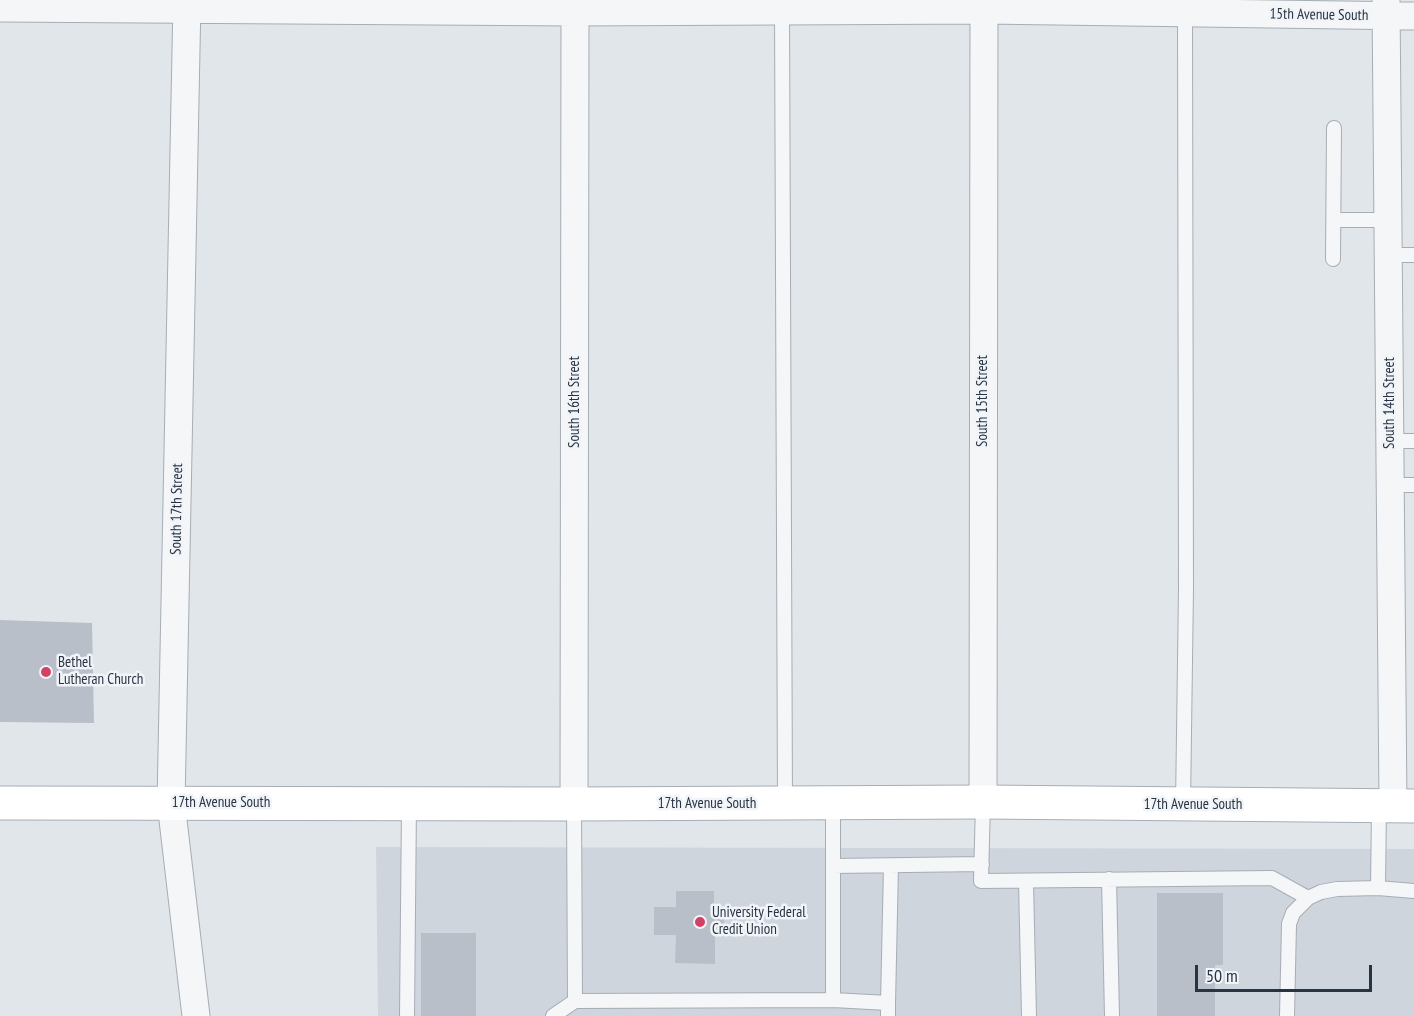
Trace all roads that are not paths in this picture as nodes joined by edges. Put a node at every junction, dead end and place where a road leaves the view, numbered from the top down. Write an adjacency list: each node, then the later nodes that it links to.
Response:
1 (187, 4): 3 (street, 15th Avenue South); 5 (street, 15th Avenue South); 18 (street, South 17th Street)
2 (984, 5): 4 (street, 15th Avenue South); 7 (street, 15th Avenue South); 16 (street, South 15th Street)
3 (575, 6): 4 (street, 15th Avenue South); 22 (street, South 16th Street)
4 (782, 6): 19 (lane)
5 (0, 8)
6 (1386, 8): 7 (street, 15th Avenue South); 8 (street, 15th Avenue South); 11 (street, South 14th Street)
7 (1185, 13): 23 (lane)
8 (1414, 16)
9 (1334, 128): 10 (lane)
10 (1334, 220): 11 (lane); 13 (lane)
11 (1389, 220): 12 (street, South 14th Street)
12 (1402, 255): 14 (street, South 14th Street)
13 (1333, 259)
14 (1402, 441): 15 (street, South 14th Street)
15 (1402, 485): 24 (street, South 14th Street)
16 (983, 802): 20 (street, 17th Avenue South); 23 (street, 17th Avenue South); 25 (lane)
17 (0, 803): 18 (street, 17th Avenue South)
18 (171, 803): 21 (street, 17th Avenue South); 36 (street, South 17th Street)
19 (784, 803): 20 (street, 17th Avenue South); 22 (street, 17th Avenue South)
20 (833, 803): 26 (lane)
21 (409, 804): 22 (street, 17th Avenue South); 37 (lane)
22 (574, 804): 34 (lane)
23 (1183, 805): 24 (street, 17th Avenue South)
24 (1395, 806): 30 (lane)
25 (982, 864): 27 (lane); 29 (lane)
26 (833, 866): 27 (lane); 33 (lane)
27 (891, 866): 35 (lane)
28 (1109, 879): 29 (lane); 32 (lane); 40 (lane)
29 (1026, 882): 39 (lane)
30 (1378, 888): 31 (lane); 32 (lane)
31 (1414, 891)
32 (1308, 898): 41 (lane)
33 (833, 1000): 34 (lane); 35 (lane)
34 (575, 1001): 38 (lane)
35 (888, 1009)
36 (196, 1016)
37 (407, 1016)
38 (553, 1016)
39 (1029, 1016)
40 (1112, 1016)
41 (1287, 1016)

